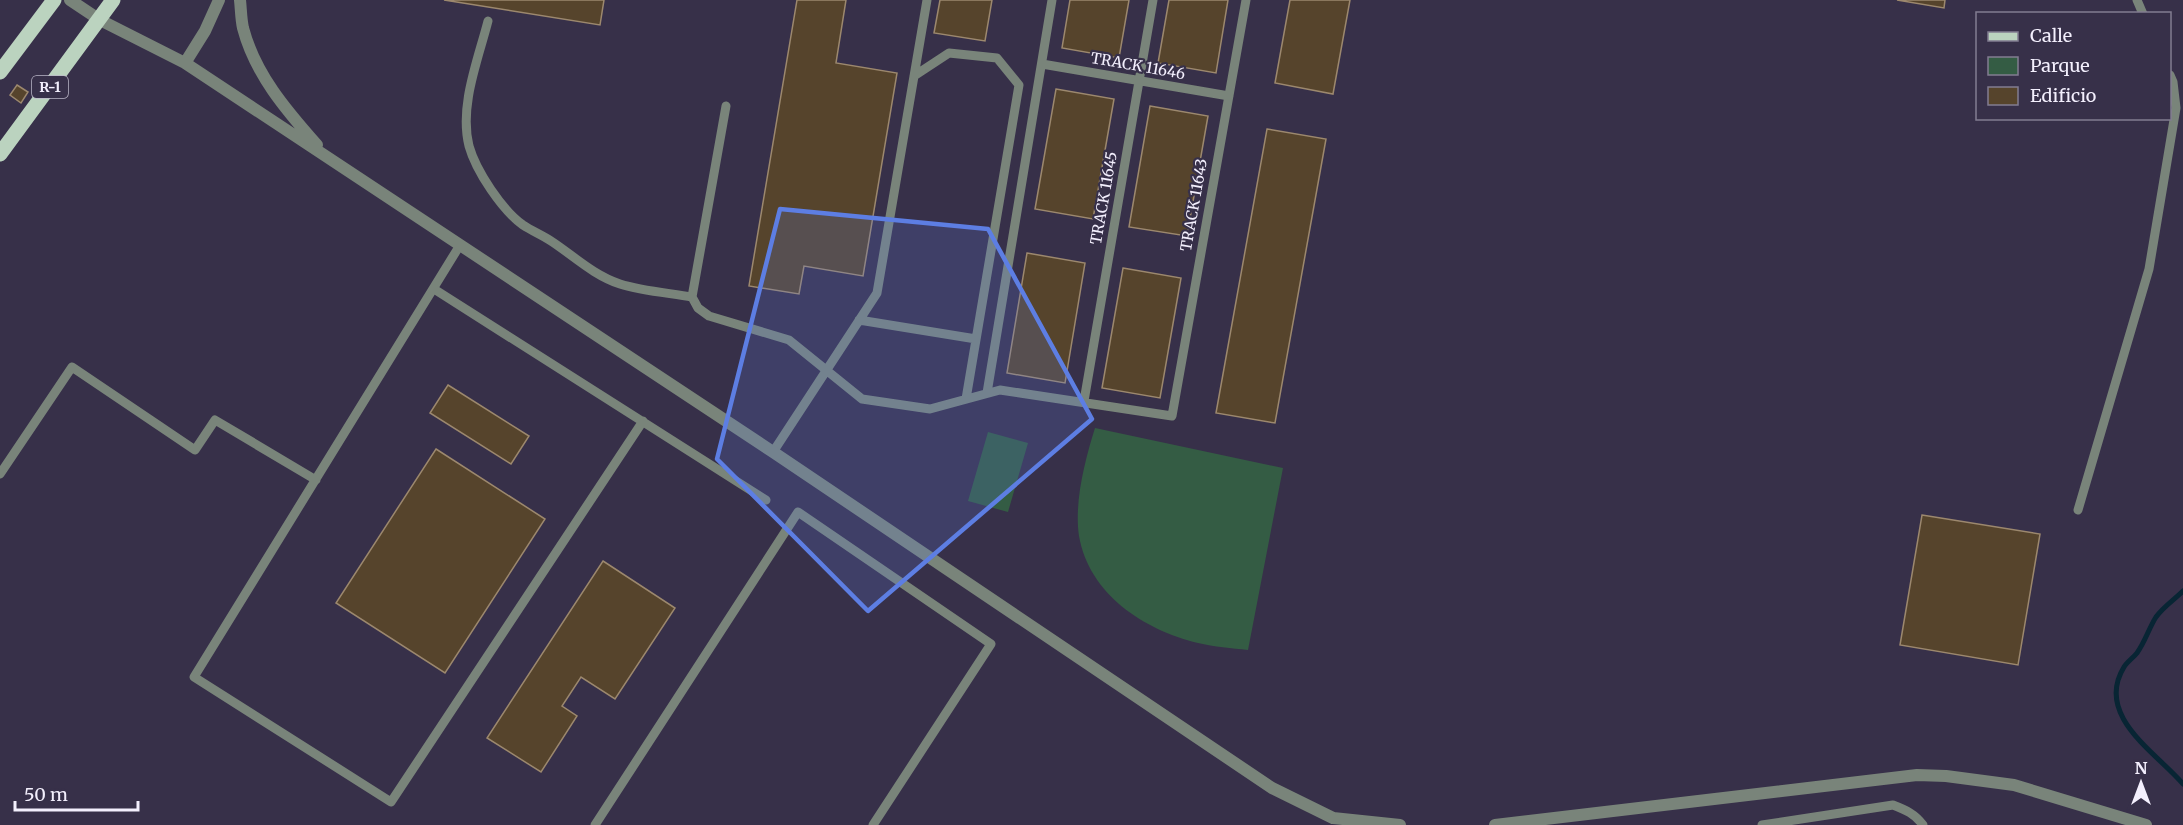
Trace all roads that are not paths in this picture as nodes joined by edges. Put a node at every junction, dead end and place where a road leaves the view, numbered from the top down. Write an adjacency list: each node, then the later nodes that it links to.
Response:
1 (54, 0): 14 (main road)
2 (70, 0): 10 (street)
3 (113, 0): 10 (main road, R-1)
4 (219, 0): 12 (street)
5 (240, 0): 21 (street)
6 (927, 0): 15 (lane)
7 (1053, 0): 13 (lane)
8 (1154, 0): 17 (lane, TRACK 11645)
9 (1246, 0): 18 (lane, TRACK 11643)
10 (100, 20): 12 (street); 20 (main road, R-1)
11 (488, 21): 24 (lane)
12 (186, 63): 21 (street)
13 (1042, 64): 17 (lane, TRACK 11646); 28 (lane)
14 (0, 72)
15 (914, 76): 25 (lane); 26 (lane)
16 (2171, 78): 36 (lane)
17 (1139, 82): 18 (lane, TRACK 11646); 30 (lane, TRACK 11645)
18 (1229, 96): 30 (lane, TRACK 11643)
19 (726, 106): 24 (lane)
20 (0, 154)
21 (328, 157): 22 (street)
22 (460, 245): 23 (lane); 32 (street)
23 (434, 288): 31 (lane); 34 (lane)
24 (692, 297): 27 (lane)
25 (859, 320): 26 (lane); 27 (lane)
26 (976, 339): 29 (lane)
27 (826, 369): 29 (lane); 32 (lane)
28 (987, 393): 29 (lane); 30 (lane)
29 (966, 399)
30 (1084, 401)
31 (643, 421): 34 (lane); 35 (lane)
32 (773, 452): 39 (street)
33 (0, 474): 34 (lane)
34 (316, 480)
35 (766, 500)
36 (2078, 510)
37 (595, 825): 38 (lane)
38 (873, 825)
39 (1400, 825)
40 (1495, 825): 43 (street)
41 (1762, 825): 42 (lane)
42 (1923, 825)
43 (2146, 825)

